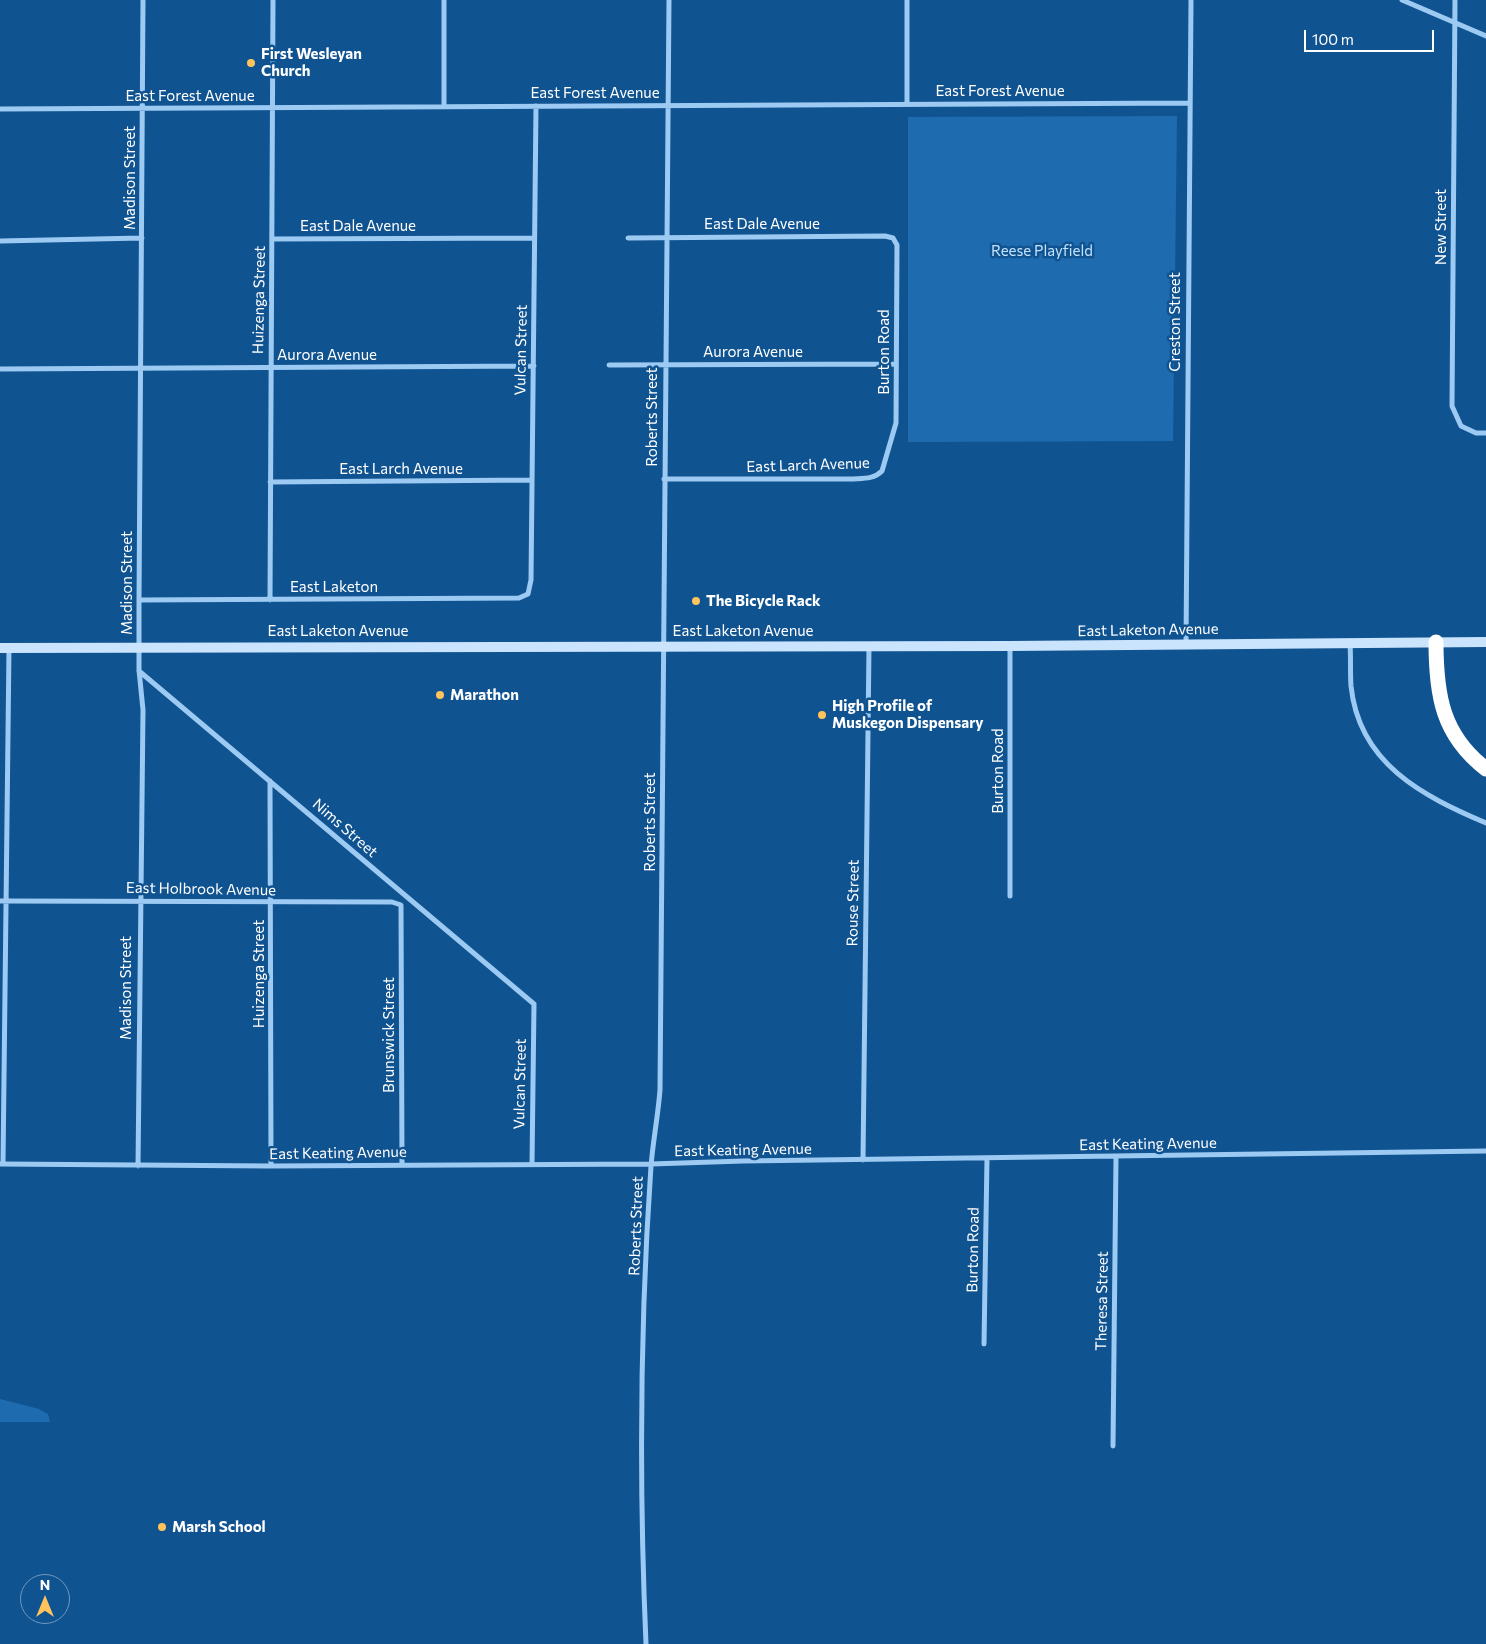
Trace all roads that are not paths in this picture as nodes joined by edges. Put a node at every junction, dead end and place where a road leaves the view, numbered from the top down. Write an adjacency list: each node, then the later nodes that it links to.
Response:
1 (143, 0): 18 (street, Madison Street)
2 (273, 0): 16 (street, Huizenga Street)
3 (444, 0): 15 (street)
4 (669, 0): 14 (street, Roberts Street)
5 (907, 0): 12 (street)
6 (1191, 0): 11 (street, Creston Street)
7 (1402, 0): 9 (street)
8 (1455, 0): 9 (street, New Street)
9 (1455, 23): 10 (street); 33 (street, New Street)
10 (1486, 36)
11 (1190, 102): 12 (street, East Forest Avenue); 43 (street, Creston Street)
12 (907, 104): 14 (street, East Forest Avenue)
13 (536, 106): 14 (street, East Forest Avenue); 15 (street, East Forest Avenue); 21 (street, Vulcan Street)
14 (667, 106): 19 (street, Roberts Street)
15 (444, 107): 16 (street, East Forest Avenue)
16 (273, 108): 18 (street, East Forest Avenue); 23 (street, Huizenga Street)
17 (0, 109): 18 (street, East Forest Avenue)
18 (142, 109): 20 (street, Madison Street)
19 (666, 237): 22 (street, East Dale Avenue); 24 (street, East Dale Avenue); 28 (street, Roberts Street)
20 (142, 238): 25 (street); 30 (street, Madison Street)
21 (534, 238): 23 (street, East Dale Avenue); 29 (street, Vulcan Street)
22 (628, 238)
23 (272, 239): 31 (street, Huizenga Street)
24 (895, 241): 26 (street, Burton Road)
25 (0, 242)
26 (896, 364): 28 (street, Aurora Avenue); 34 (street, Burton Road)
27 (609, 365): 28 (street, Aurora Avenue)
28 (665, 365): 35 (street, Roberts Street)
29 (534, 366): 31 (street, Aurora Avenue); 36 (street, Vulcan Street)
30 (141, 368): 31 (street, Aurora Avenue); 32 (street, Aurora Avenue); 39 (street, Madison Street)
31 (271, 368): 37 (street, Huizenga Street)
32 (0, 369)
33 (1486, 433)
34 (884, 462): 35 (street, East Larch Avenue)
35 (664, 479): 45 (street, Roberts Street)
36 (532, 480): 37 (street, East Larch Avenue); 38 (street, Vulcan Street)
37 (270, 482): 40 (street, Huizenga Street)
38 (528, 594): 40 (street, East Laketon)
39 (139, 600): 40 (street, East Laketon); 48 (street, Madison Street)
40 (270, 600)
41 (1436, 642): 42 (main road, East Laketon Avenue); 44 (main road, East Laketon Avenue); 51 (highway); 52 (highway)
42 (1486, 642)
43 (1186, 644): 44 (main road, East Laketon Avenue); 47 (main road, East Laketon Avenue)
44 (1350, 644): 54 (street)
45 (663, 646): 46 (main road, East Laketon Avenue); 48 (main road, East Laketon Avenue); 68 (street, Roberts Street)
46 (869, 646): 47 (main road, East Laketon Avenue); 65 (street, Rouse Street)
47 (1010, 646): 55 (street, Burton Road)
48 (139, 647): 49 (main road, East Laketon Avenue); 50 (street, Madison Street)
49 (4, 648): 58 (street)
50 (139, 670): 53 (street, Nims Street); 56 (street, Madison Street)
51 (1486, 757)
52 (1486, 769)
53 (270, 781): 59 (street, Huizenga Street); 61 (street, Nims Street)
54 (1486, 823)
55 (1010, 896)
56 (139, 900): 58 (street, East Holbrook Avenue); 59 (street, East Holbrook Avenue); 70 (street, Madison Street)
57 (0, 901): 58 (street, East Holbrook Avenue)
58 (7, 901): 66 (street)
59 (271, 902): 60 (street, East Holbrook Avenue); 71 (street, Huizenga Street)
60 (401, 905): 69 (street, Brunswick Street)
61 (534, 1004): 67 (street, Vulcan Street)
62 (1486, 1151): 63 (street, East Keating Avenue)
63 (1116, 1157): 64 (street, East Keating Avenue); 73 (street, Theresa Street)
64 (987, 1158): 65 (street, East Keating Avenue); 72 (street, Burton Road)
65 (862, 1160): 68 (street, East Keating Avenue)
66 (1, 1164): 70 (street, East Keating Avenue)
67 (532, 1164): 68 (street, East Keating Avenue); 69 (street, East Keating Avenue)
68 (651, 1164): 74 (street, Roberts Street)
69 (402, 1165): 71 (street, East Keating Avenue)
70 (138, 1166): 71 (street, East Keating Avenue)
71 (271, 1166)
72 (984, 1344)
73 (1112, 1446)
74 (646, 1644)

